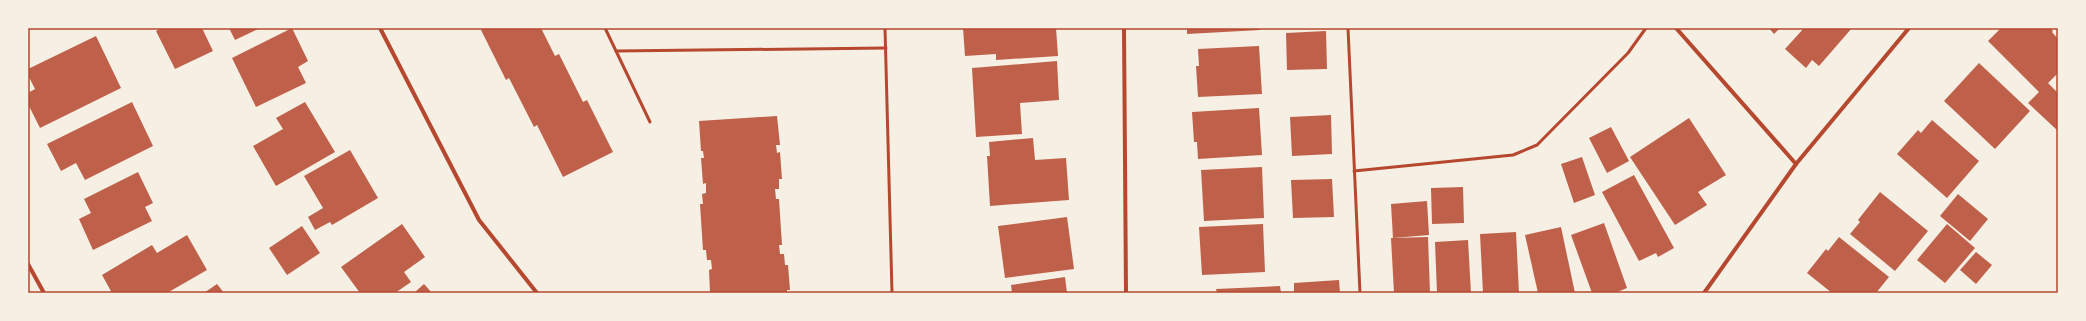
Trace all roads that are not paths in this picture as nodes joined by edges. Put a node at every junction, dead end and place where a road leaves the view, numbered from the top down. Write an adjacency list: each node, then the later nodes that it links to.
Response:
1 (380, 28): 16 (street)
2 (605, 28): 10 (lane)
3 (885, 28): 9 (lane)
4 (1124, 28): 18 (street)
5 (1348, 28): 13 (lane)
6 (1646, 28): 13 (lane)
7 (1676, 28): 12 (street)
8 (1909, 28): 12 (street)
9 (886, 48): 10 (lane); 17 (lane)
10 (616, 51): 11 (lane)
11 (650, 122)
12 (1796, 164): 20 (street)
13 (1354, 171): 19 (lane)
14 (28, 264): 15 (street)
15 (44, 293)
16 (537, 293)
17 (892, 293)
18 (1126, 293)
19 (1360, 293)
20 (1704, 293)

